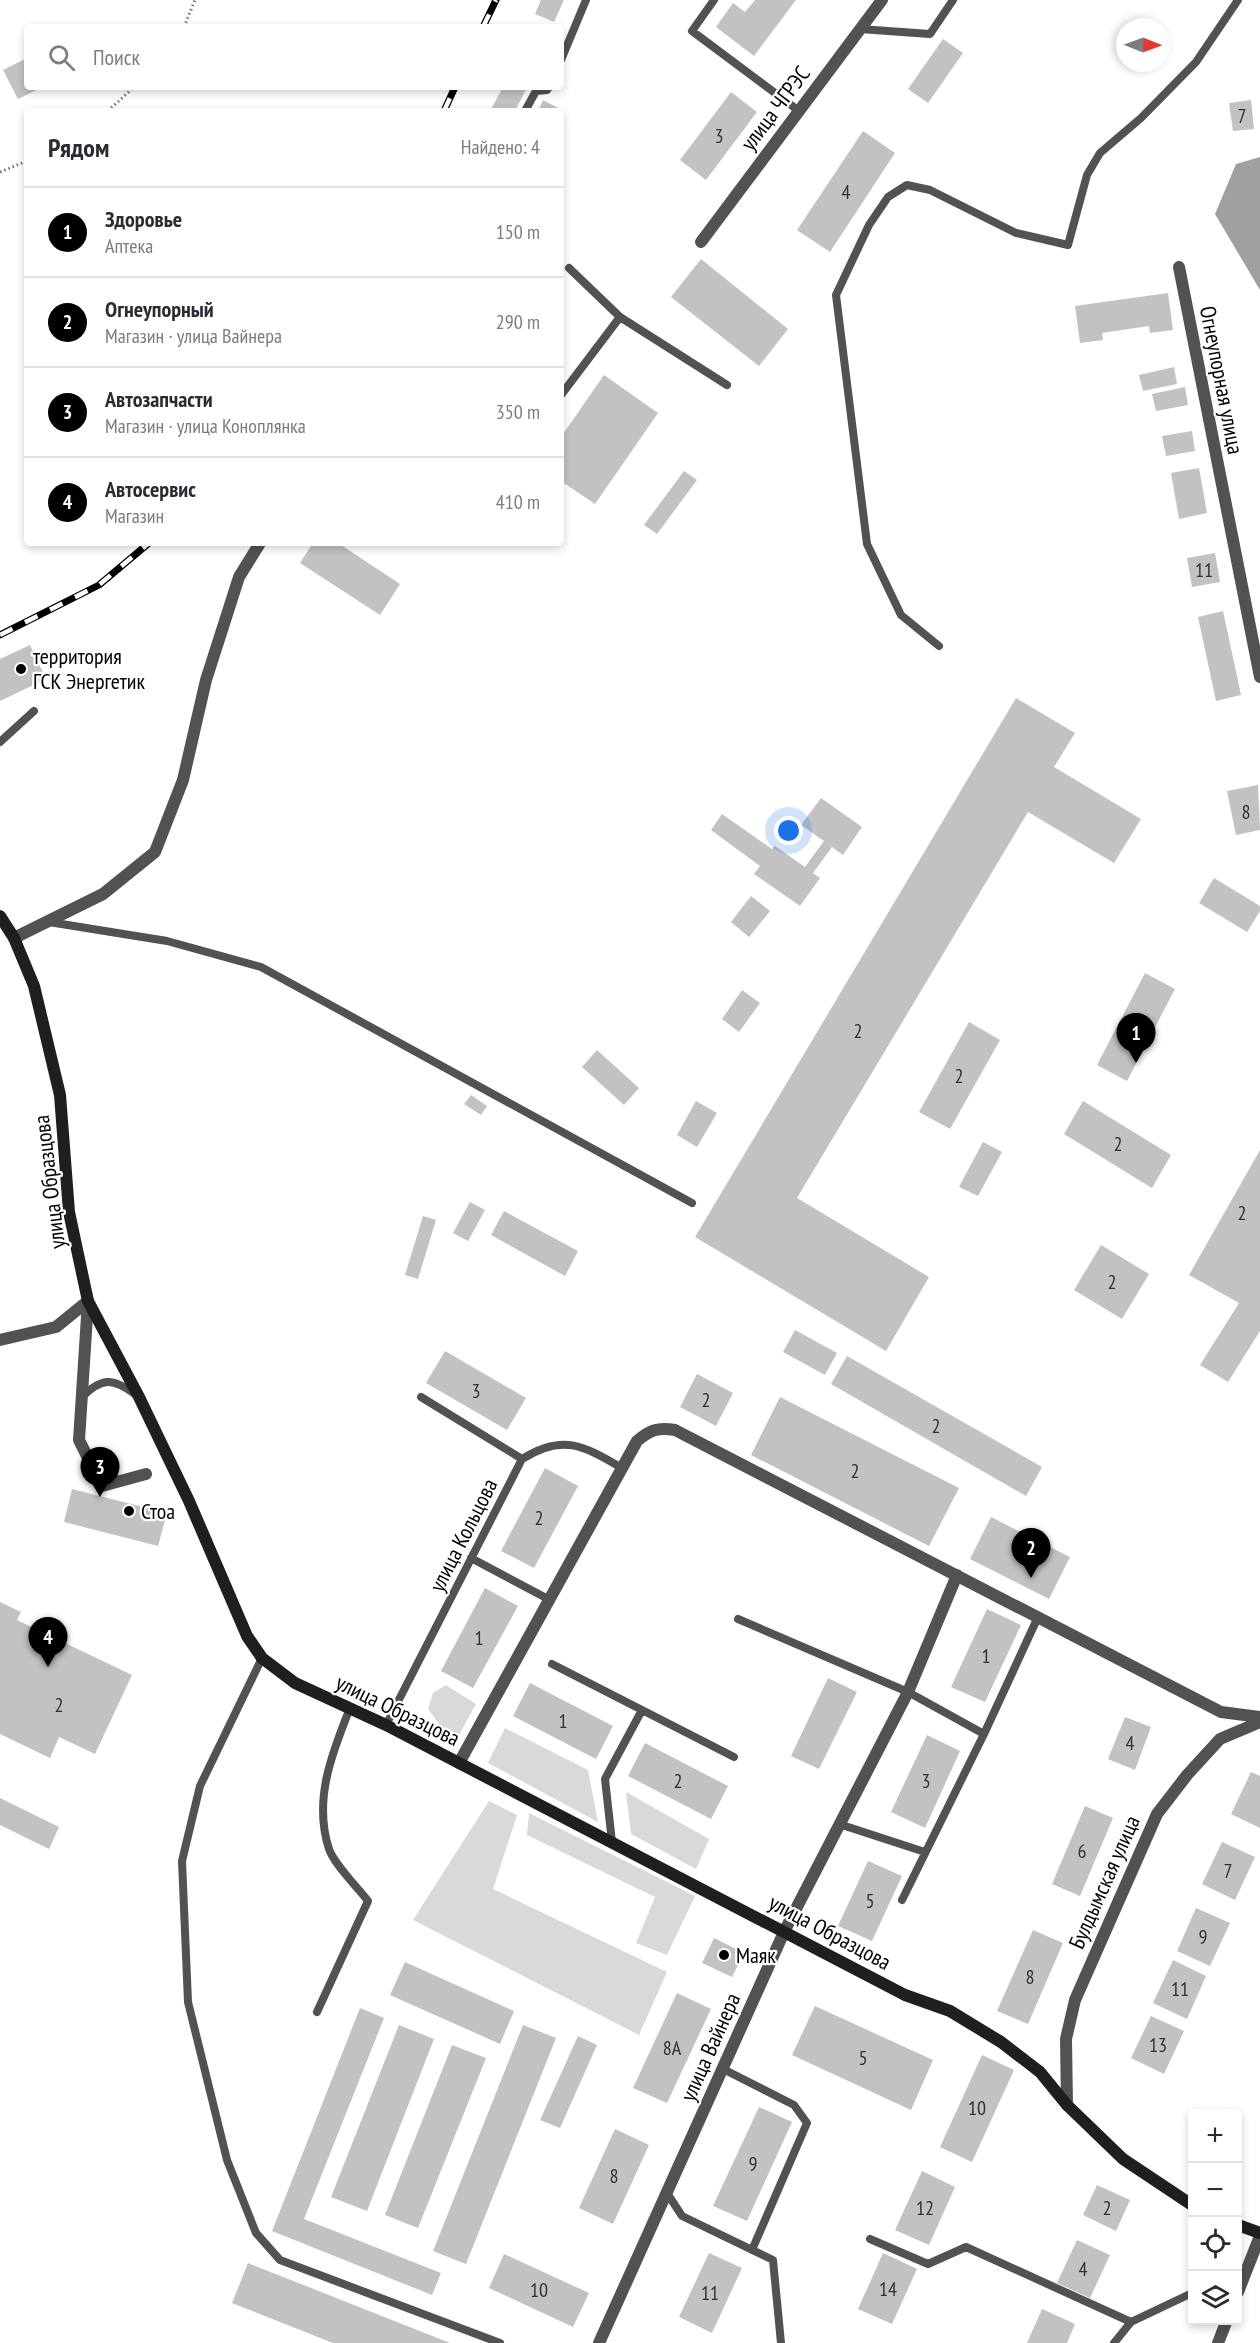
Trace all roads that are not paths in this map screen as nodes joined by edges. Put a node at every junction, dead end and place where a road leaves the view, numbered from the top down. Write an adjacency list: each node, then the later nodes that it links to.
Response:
1 (586, 0): 7 (lane)
2 (714, 0): 10 (lane)
3 (882, 0): 6 (street, улица ЧГРЭС)
4 (953, 0): 6 (lane)
5 (1238, 0): 18 (lane)
6 (860, 29): 10 (street, улица ЧГРЭС)
7 (564, 53)
8 (547, 90): 9 (lane)
9 (527, 108)
10 (799, 111): 11 (street, улица ЧГРЭС)
11 (701, 242)
12 (1179, 267): 19 (street, Огнеупорная улица)
13 (569, 268): 14 (lane)
14 (620, 317): 15 (lane); 16 (lane)
15 (728, 385)
16 (564, 391)
17 (258, 546): 23 (street)
18 (939, 646)
19 (1260, 677)
20 (34, 711): 21 (lane)
21 (0, 742)
22 (0, 915): 24 (main road, улица Образцова)
23 (48, 922): 24 (street); 25 (lane)
24 (14, 938): 26 (main road, улица Образцова)
25 (692, 1203)
26 (88, 1301): 27 (street); 28 (main road, улица Образцова); 30 (street)
27 (0, 1340)
28 (139, 1397): 30 (lane); 39 (main road, улица Образцова)
29 (421, 1397): 31 (lane)
30 (81, 1398): 33 (street)
31 (522, 1459): 32 (lane, улица Кольцова); 34 (lane, улица Кольцова)
32 (622, 1468): 35 (street); 36 (street)
33 (146, 1474)
34 (471, 1558): 36 (lane); 45 (lane, улица Кольцова)
35 (957, 1575): 37 (street); 41 (street, улица Вайнера)
36 (550, 1600): 48 (street)
37 (1038, 1617): 44 (street); 46 (lane)
38 (738, 1619): 41 (lane)
39 (262, 1658): 42 (main road, улица Образцова); 67 (lane)
40 (552, 1664): 43 (lane)
41 (908, 1692): 46 (lane); 49 (street, улица Вайнера)
42 (350, 1708): 45 (main road, улица Образцова); 54 (lane)
43 (642, 1710): 47 (lane); 50 (lane)
44 (1260, 1720): 56 (street, Булдымская улица)
45 (386, 1725): 48 (main road, улица Образцова)
46 (984, 1734): 51 (lane)
47 (734, 1757)
48 (459, 1763): 50 (main road, улица Образцова)
49 (842, 1825): 51 (lane); 53 (street, улица Вайнера)
50 (612, 1842): 53 (main road, улица Образцова)
51 (925, 1852): 52 (lane)
52 (902, 1900)
53 (784, 1932): 55 (street, улица Вайнера); 56 (main road, улица Образцова)
54 (317, 2012)
55 (723, 2069): 57 (street, улица Вайнера); 62 (lane)
56 (1067, 2105): 58 (main road, улица Образцова)
57 (667, 2193): 62 (lane); 68 (street, улица Вайнера)
58 (1188, 2202)
59 (1242, 2227): 60 (main road)
60 (1260, 2234): 63 (street)
61 (870, 2239): 65 (lane)
62 (752, 2250): 69 (lane)
63 (1242, 2273)
64 (1188, 2295): 65 (lane)
65 (1131, 2322): 70 (lane)
66 (1225, 2325): 71 (street)
67 (500, 2343)
68 (599, 2343)
69 (781, 2343)
70 (1114, 2343)
71 (1218, 2343)

